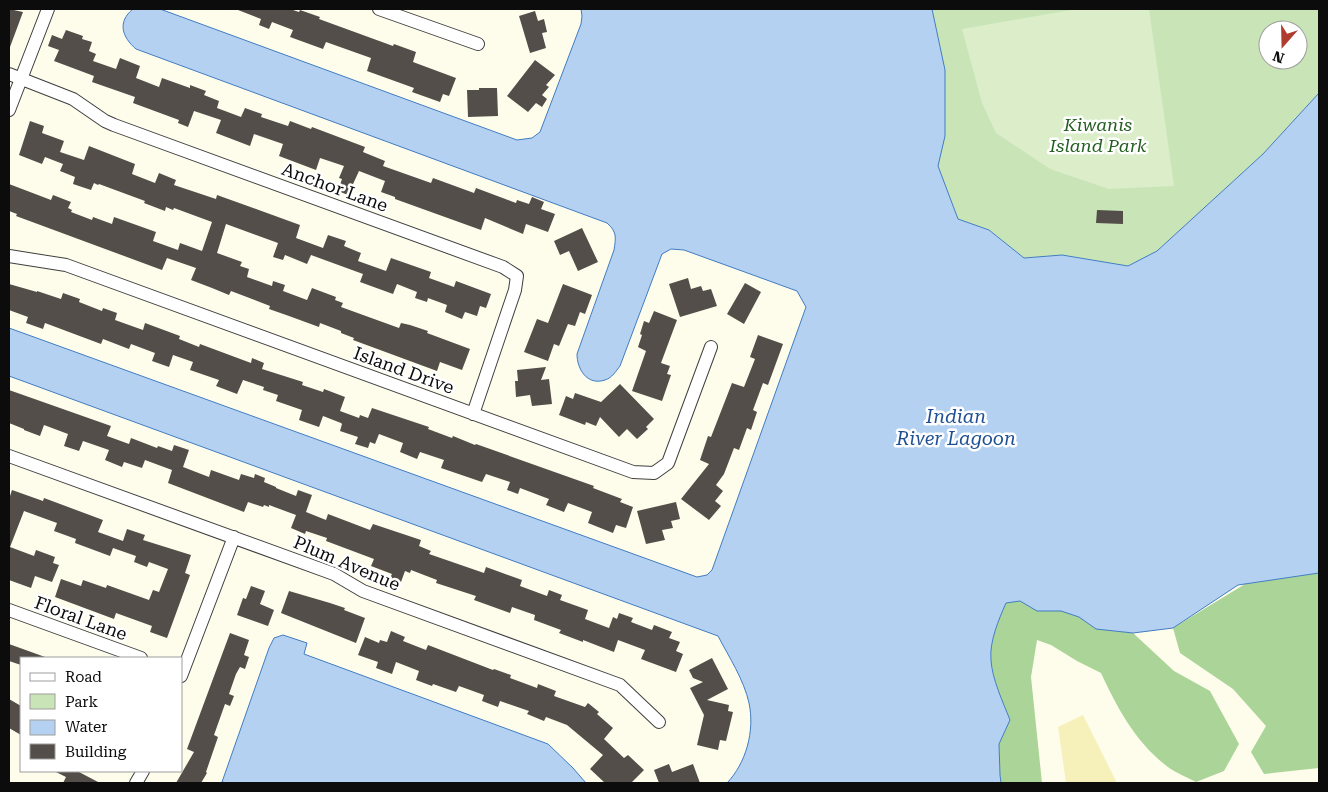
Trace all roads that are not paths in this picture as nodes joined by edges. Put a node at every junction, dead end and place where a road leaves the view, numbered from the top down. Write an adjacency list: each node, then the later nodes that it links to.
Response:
1 (48, 9): 4 (street)
2 (379, 9): 3 (street)
3 (478, 44)
4 (15, 76): 5 (street); 8 (street, Anchor Lane)
5 (9, 110)
6 (9, 256): 8 (street, Island Drive)
7 (711, 348): 8 (street, Island Drive)
8 (473, 414)
9 (9, 456): 10 (street, Plum Avenue)
10 (234, 537): 13 (street); 14 (street, Plum Avenue)
11 (9, 610): 12 (street, Floral Lane)
12 (138, 657)
13 (182, 674)
14 (659, 722)
15 (142, 772): 16 (street)
16 (136, 783)

